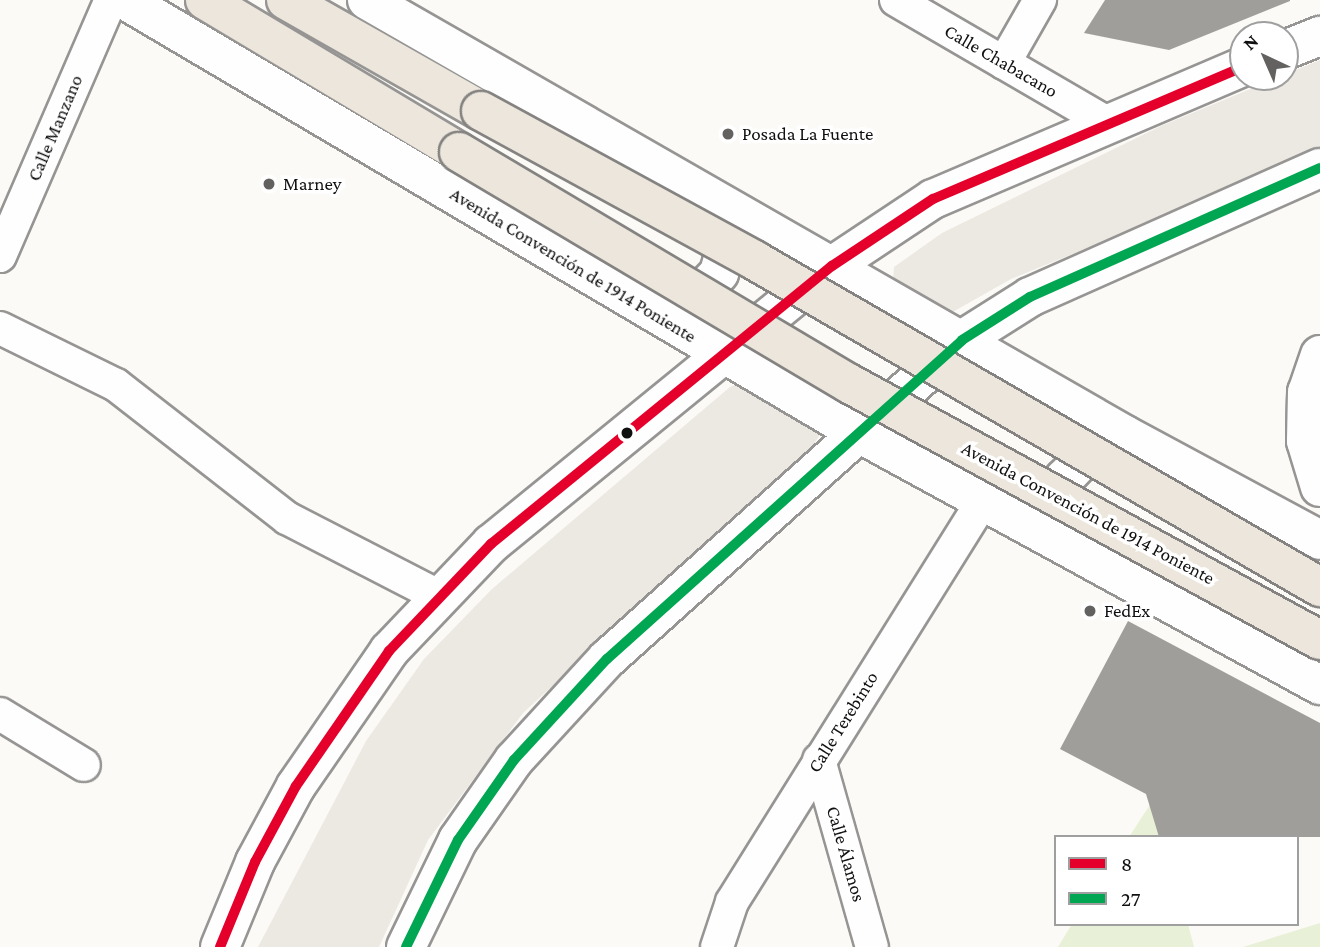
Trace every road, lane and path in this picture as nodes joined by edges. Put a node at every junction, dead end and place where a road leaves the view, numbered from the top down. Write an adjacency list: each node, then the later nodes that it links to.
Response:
1 (111, 0): 15 (street, Calle Manzano)
2 (125, 0): 17 (street, Avenida Convención de 1914 Poniente)
3 (205, 0): 30 (main road, Avenida Convención de 1914 Poniente, bridge)
4 (286, 0): 28 (main road, bridge)
5 (367, 0): 14 (street)
6 (896, 0): 10 (street, Calle Chabacano)
7 (1040, 0): 10 (street)
8 (1320, 36): 9 (street)
9 (1299, 44)
10 (1004, 62): 12 (street, Calle Chabacano)
11 (1229, 73): 12 (street)
12 (1106, 122): 16 (street)
13 (1320, 168): 19 (street)
14 (721, 202): 16 (street); 17 (street)
15 (0, 256)
16 (832, 266): 19 (street); 20 (street)
17 (650, 311): 20 (street, Avenida Convención de 1914 Poniente)
18 (0, 328): 29 (street)
19 (962, 340): 22 (street); 23 (street)
20 (721, 352): 22 (street, Avenida Convención de 1914 Poniente); 29 (street)
21 (1320, 355): 24 (street)
22 (857, 432): 25 (street, Avenida Convención de 1914 Poniente); 36 (street)
23 (1125, 435): 26 (street); 27 (street)
24 (1320, 487)
25 (982, 502): 27 (street, Avenida Convención de 1914 Poniente); 33 (street, Calle Terebinto)
26 (1320, 540)
27 (1068, 547): 31 (street, Avenida Convención de 1914 Poniente)
28 (1320, 587)
29 (438, 596): 35 (street)
30 (1320, 640)
31 (1320, 685)
32 (0, 714): 34 (street)
33 (819, 760): 37 (street, Calle Terebinto); 38 (street, Calle Álamos)
34 (83, 765)
35 (220, 947)
36 (406, 947)
37 (717, 947)
38 (872, 947)

